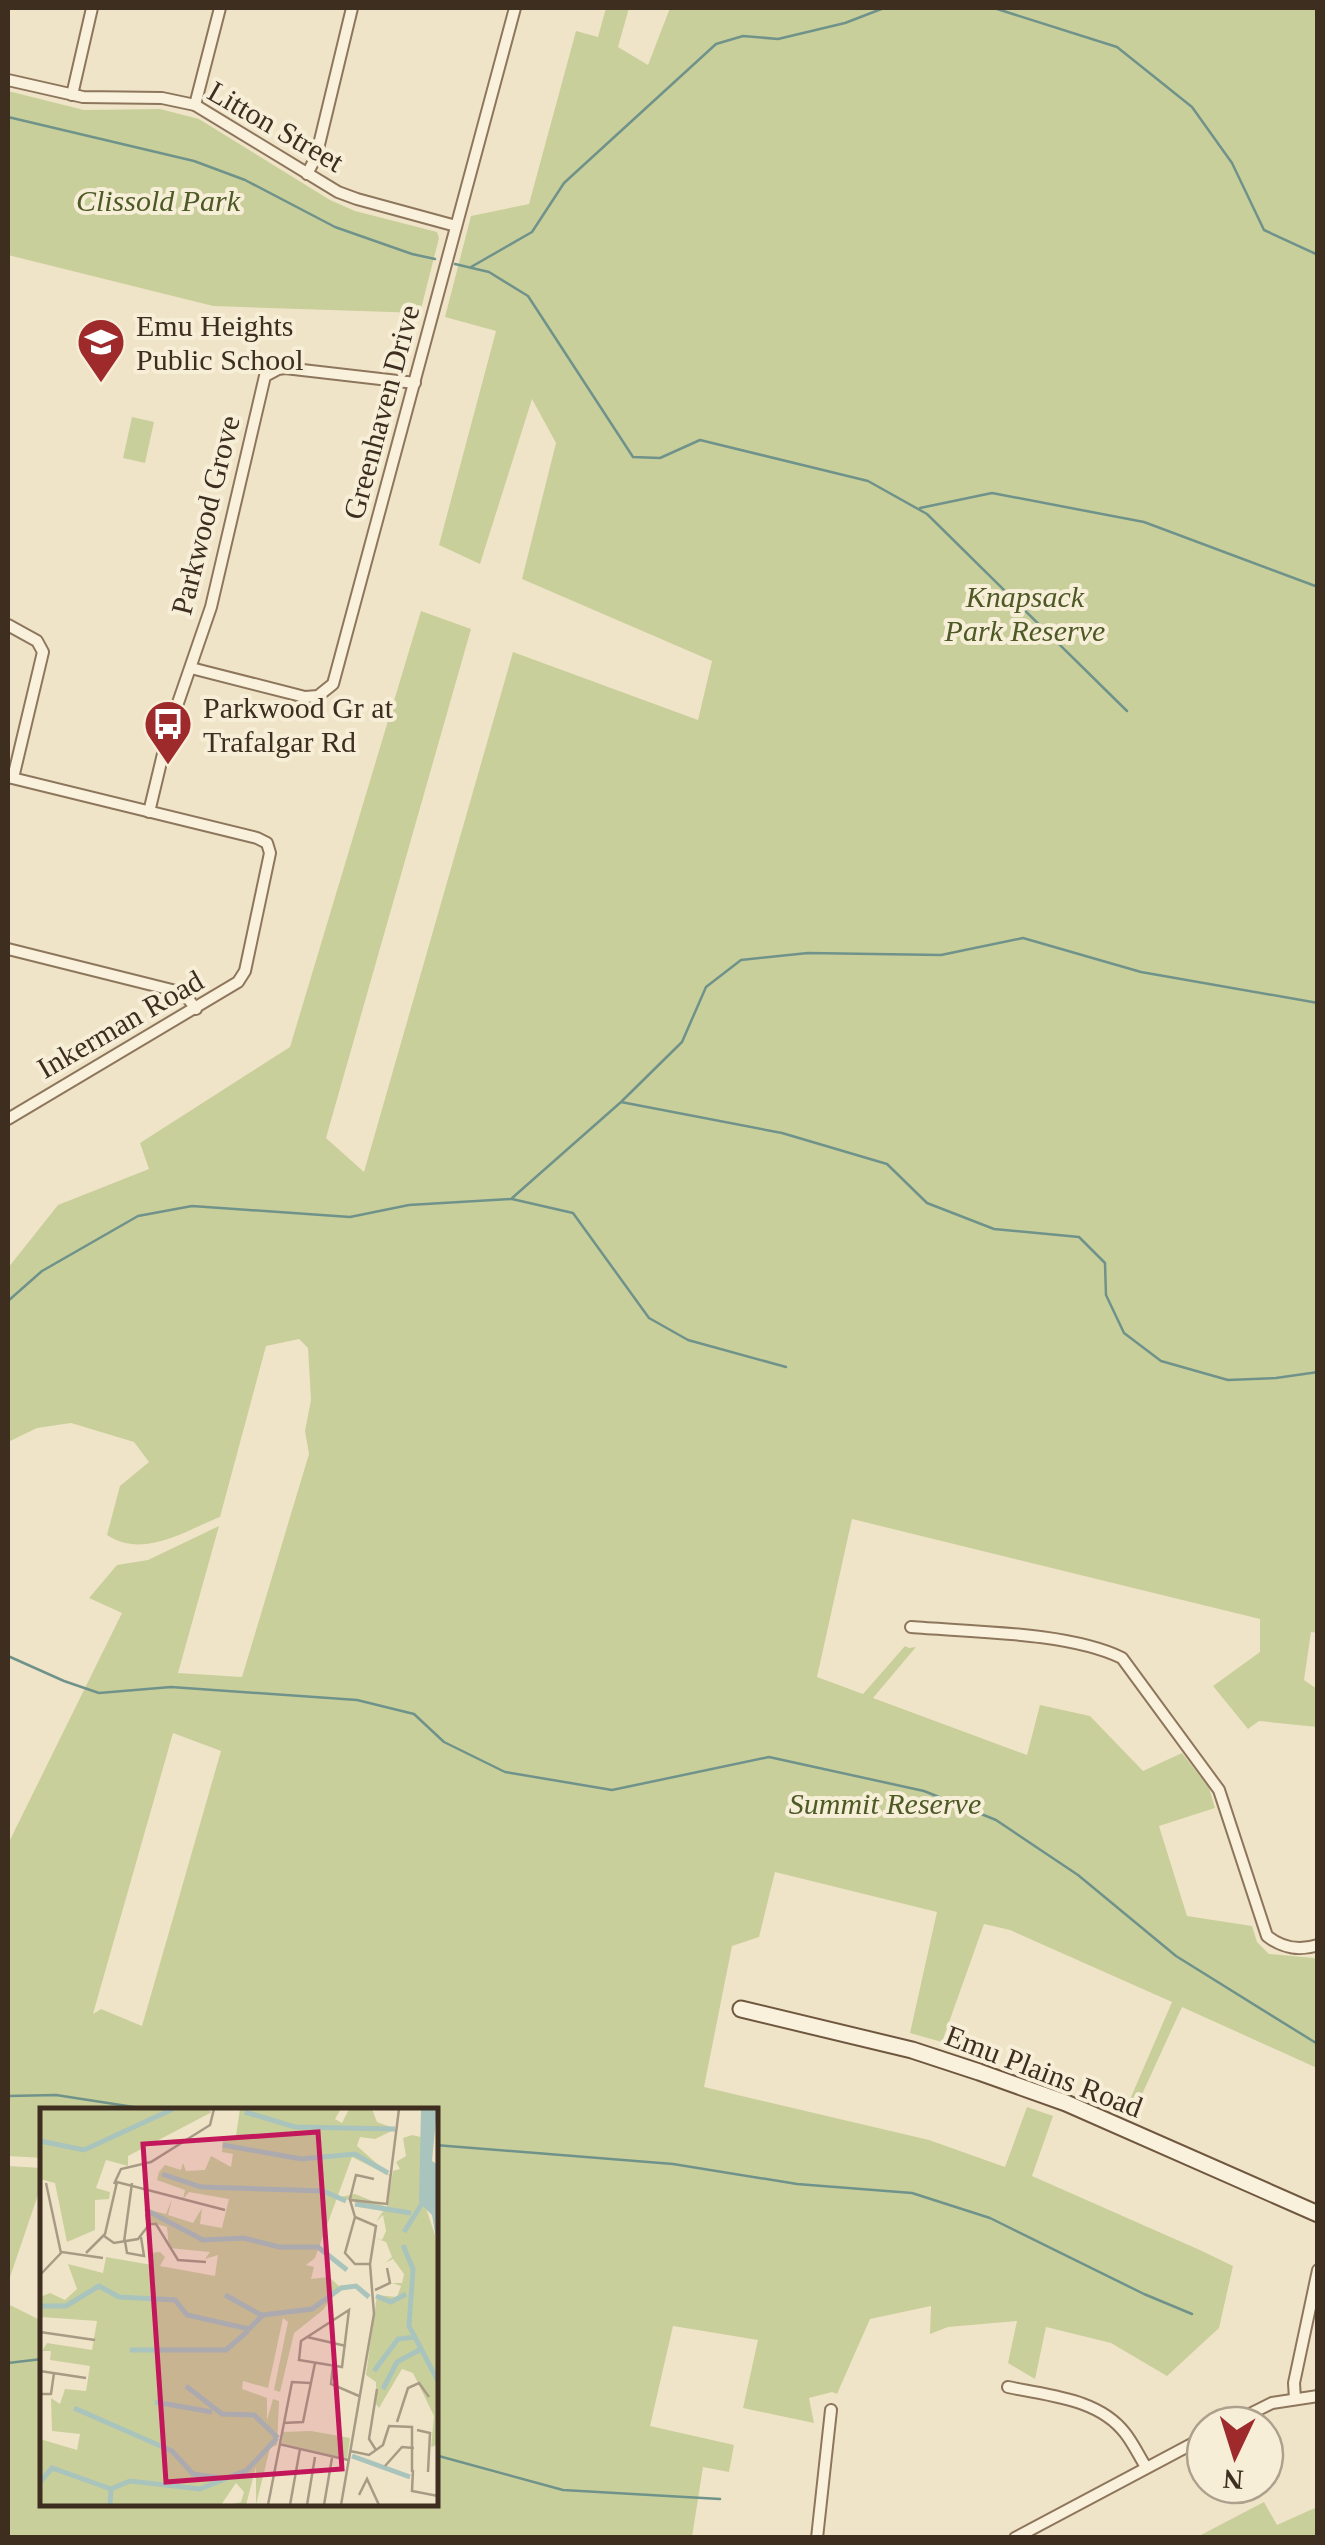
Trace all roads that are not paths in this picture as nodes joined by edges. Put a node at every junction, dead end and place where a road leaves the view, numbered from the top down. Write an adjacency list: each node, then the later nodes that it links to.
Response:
1 (92, 8): 6 (street)
2 (220, 8): 7 (street)
3 (352, 8): 8 (street)
4 (514, 8): 9 (street, Greenhaven Drive)
5 (8, 80): 6 (street, Litton Street)
6 (72, 95): 7 (street, Litton Street)
7 (195, 104): 8 (street, Litton Street)
8 (308, 174): 9 (street, Litton Street)
9 (456, 226): 10 (street, Greenhaven Drive)
10 (414, 383): 12 (street, Parkwood Grove); 12 (street, Greenhaven Drive)
11 (8, 625): 13 (street)
12 (191, 668): 14 (street, Parkwood Grove)
13 (10, 778): 14 (street)
14 (149, 812): 16 (street, Inkerman Road)
15 (8, 949): 16 (street)
16 (196, 1008): 17 (street, Inkerman Road)
17 (8, 1119)
18 (912, 1627): 19 (street)
19 (1318, 1945)
20 (741, 2009): 21 (street, Emu Plains Road)
21 (1318, 2214)
22 (1318, 2270): 25 (street)
23 (1008, 2387): 29 (street)
24 (1318, 2396): 25 (street)
25 (1295, 2399): 26 (street)
26 (1268, 2405)
27 (831, 2410): 30 (street)
28 (1185, 2447): 29 (street)
29 (1146, 2467): 31 (street)
30 (817, 2538)
31 (1015, 2538)

